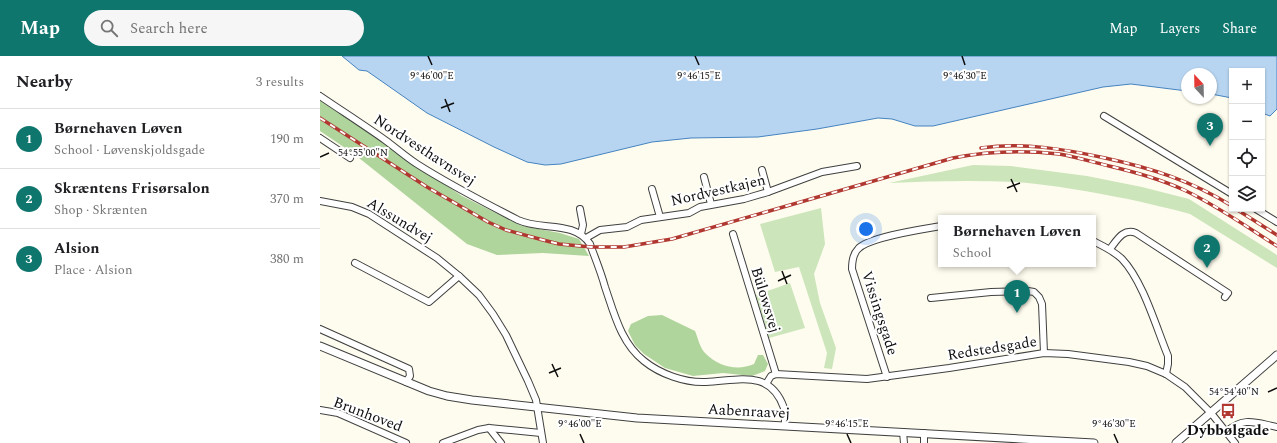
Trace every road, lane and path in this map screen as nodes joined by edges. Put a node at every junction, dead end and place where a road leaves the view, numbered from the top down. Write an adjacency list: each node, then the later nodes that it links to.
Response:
1 (320, 96): 19 (street, Nordvesthavnsvej)
2 (1104, 116): 10 (street)
3 (320, 138): 4 (street)
4 (350, 158)
5 (857, 166): 9 (street, Nordvestkajen)
6 (762, 170): 9 (street)
7 (704, 177): 12 (street)
8 (652, 189): 15 (street)
9 (768, 192): 12 (street, Nordvestkajen)
10 (1229, 192)
11 (320, 201): 23 (street, Alssundvej)
12 (711, 204): 15 (street, Nordvestkajen)
13 (580, 209): 19 (street)
14 (1261, 212): 16 (street)
15 (660, 216): 19 (street, Nordvestkajen)
16 (1277, 222)
17 (938, 227): 32 (street, Vissingsgade)
18 (733, 234): 30 (street, Bülowsvej)
19 (584, 236): 34 (street)
20 (1096, 242): 21 (street)
21 (1110, 249): 24 (street); 31 (street)
22 (355, 263): 23 (street)
23 (459, 276): 35 (street, Alssundvej)
24 (1225, 297)
25 (931, 298): 28 (street)
26 (320, 329): 33 (street)
27 (320, 346): 33 (street, Aabenraavej)
28 (1044, 352): 31 (street, Redstedsgade); 32 (street, Redstedsgade)
29 (1277, 355): 37 (street)
30 (776, 374): 32 (street, Redstedsgade); 34 (street)
31 (1166, 374): 37 (street, Redstedsgade)
32 (887, 377)
33 (406, 382): 35 (street, Aabenraavej)
34 (766, 384): 38 (street)
35 (536, 408): 38 (street, Aabenraavej); 44 (street, Alssundvej)
36 (320, 410): 45 (street, Brunhoved)
37 (1211, 413): 42 (street, Redstedsgade); 52 (street)
38 (785, 426): 41 (street, Aabenraavej)
39 (1277, 427): 42 (street)
40 (489, 428): 44 (street); 46 (street); 47 (street)
41 (903, 432): 43 (street, Aabenraavej); 49 (street)
42 (1226, 432): 53 (street, Redstedsgade)
43 (924, 433): 50 (street); 51 (street, Aabenraavej)
44 (542, 434): 48 (street, Alssundvej)
45 (406, 443)
46 (443, 443)
47 (501, 443)
48 (543, 443)
49 (904, 443)
50 (924, 443)
51 (1094, 443)
52 (1176, 443)
53 (1235, 443)

